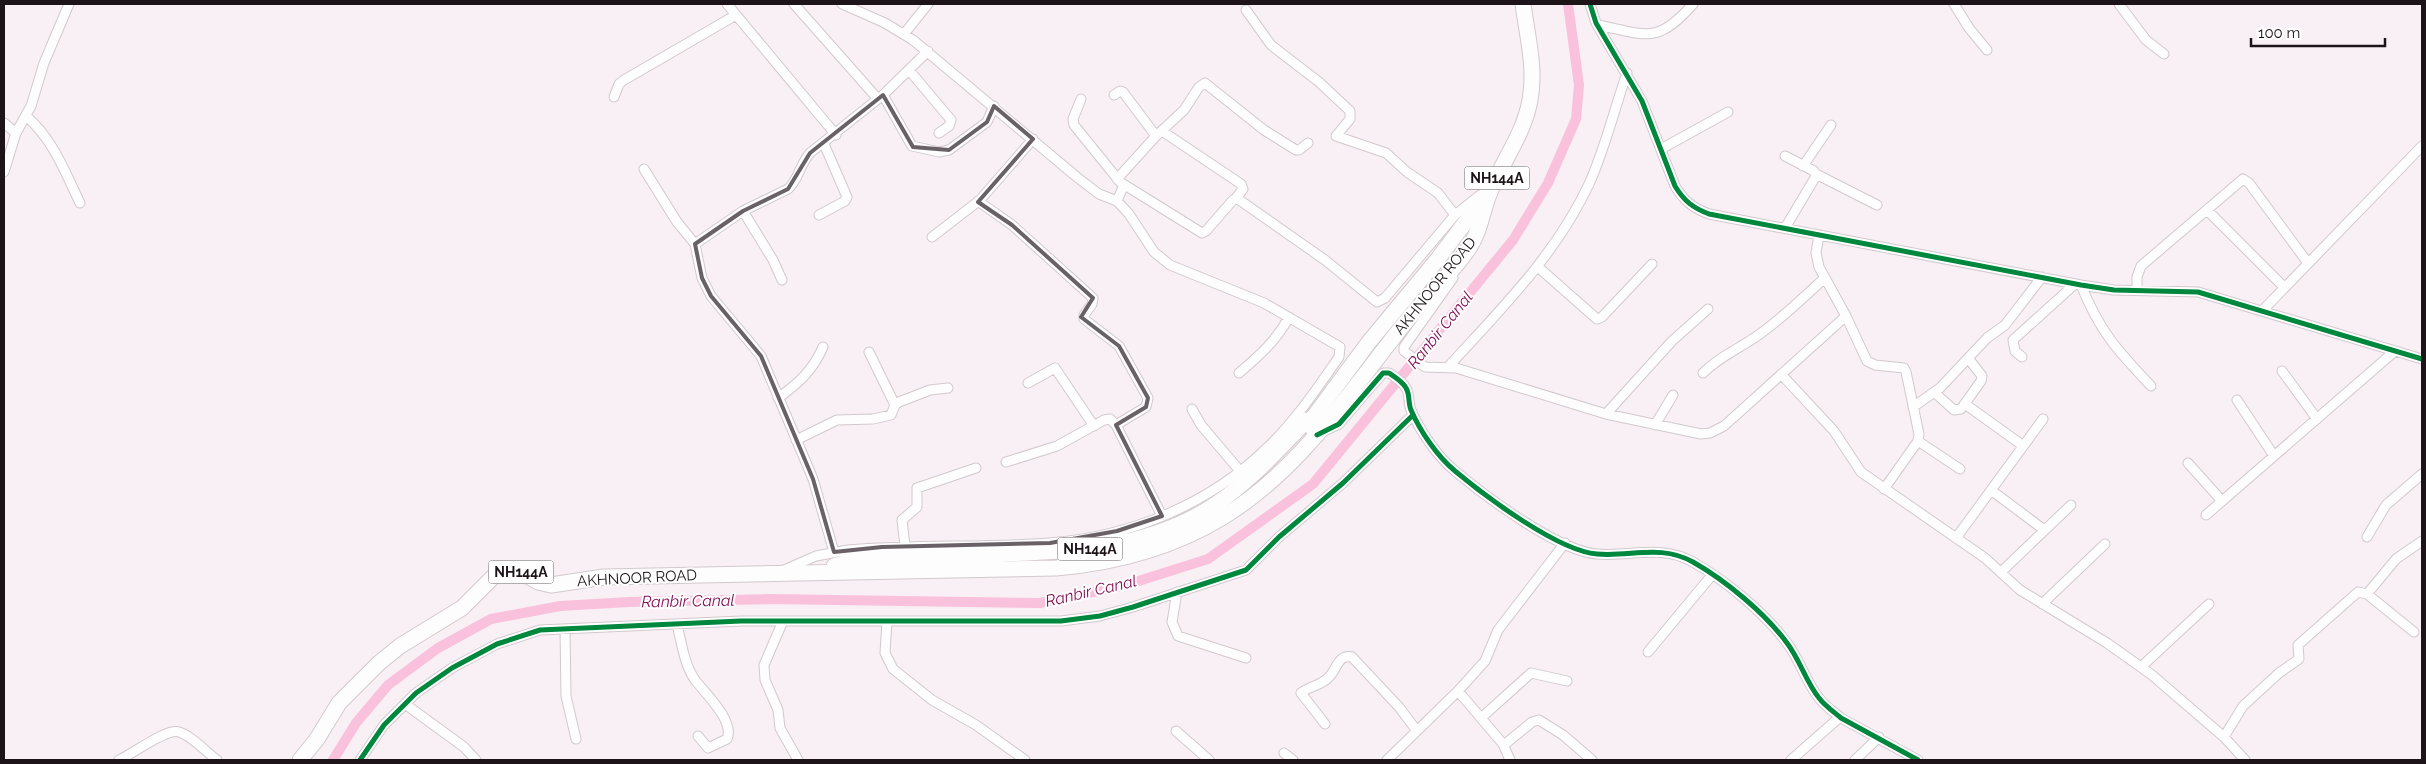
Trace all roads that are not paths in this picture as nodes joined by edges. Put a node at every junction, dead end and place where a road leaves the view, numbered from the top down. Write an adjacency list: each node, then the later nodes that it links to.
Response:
1 (69, 4): 26 (street)
2 (727, 4): 12 (street)
3 (794, 4): 22 (street)
4 (842, 4): 14 (street)
5 (928, 4): 14 (street)
6 (1523, 4): 44 (main road, AKHNOOR ROAD / NH144A)
7 (1590, 4): 13 (street)
8 (1693, 4): 13 (street)
9 (1954, 4): 15 (street)
10 (2119, 4): 17 (street)
11 (1246, 10): 53 (street)
12 (736, 15): 21 (street); 32 (street)
13 (1598, 25): 19 (street)
14 (904, 34): 16 (street)
15 (1987, 50)
16 (928, 52): 18 (street); 24 (street)
17 (2164, 54)
18 (909, 70): 22 (street); 30 (street)
19 (1626, 73): 37 (street); 61 (street)
20 (1114, 95): 31 (street)
21 (614, 97)
22 (881, 97): 24 (street); 32 (street)
23 (1081, 99): 43 (street)
24 (994, 106): 33 (street)
25 (1728, 112): 37 (street)
26 (26, 116): 29 (street); 48 (street)
27 (4, 123): 29 (street)
28 (1831, 125): 39 (street)
29 (16, 133): 41 (street)
30 (939, 133)
31 (1159, 133): 34 (street); 43 (street); 45 (street)
32 (836, 135): 35 (street)
33 (1033, 139): 46 (street); 47 (street)
34 (1308, 143)
35 (824, 144): 51 (street); 52 (street)
36 (2422, 146): 59 (street)
37 (1661, 149): 54 (street)
38 (1785, 156): 39 (street)
39 (1803, 166): 42 (street)
40 (644, 169): 57 (street)
41 (4, 172)
42 (1816, 174): 49 (street); 54 (street)
43 (1121, 182): 45 (street); 46 (street)
44 (1493, 185): 53 (street); 58 (main road, AKHNOOR ROAD / NH144A); 101 (main road)
45 (1236, 198): 53 (street)
46 (1117, 200): 71 (street)
47 (978, 202): 56 (street); 100 (street)
48 (80, 203)
49 (1877, 205)
50 (2207, 210): 59 (street); 66 (street); 67 (street)
51 (743, 211): 57 (street); 64 (street)
52 (819, 215)
53 (1455, 215)
54 (1785, 228): 55 (street)
55 (1819, 235): 62 (street); 63 (street)
56 (932, 237)
57 (695, 244): 88 (street)
58 (1463, 255): 78 (street); 101 (main road, AKHNOOR ROAD / NH144A)
59 (2308, 263): 66 (street)
60 (1652, 264): 61 (street)
61 (1538, 267): 78 (street)
62 (2042, 277): 65 (street); 75 (street)
63 (1825, 278): 70 (street); 81 (street)
64 (782, 280)
65 (2078, 285): 67 (street); 76 (street); 84 (street)
66 (2284, 287): 69 (street)
67 (2137, 290): 69 (street)
68 (1708, 309): 94 (street)
69 (2262, 311): 73 (street)
70 (1846, 316): 82 (street); 92 (street)
71 (1289, 317): 80 (street); 110 (street)
72 (823, 347): 88 (street)
73 (2395, 351): 77 (street); 97 (street)
74 (869, 352): 91 (street)
75 (1968, 358): 86 (street); 90 (street)
76 (2022, 358)
77 (2422, 359)
78 (1448, 367): 94 (street)
79 (2282, 371): 97 (street)
80 (1239, 373)
81 (1703, 374)
82 (1781, 374): 98 (street); 112 (street)
83 (1028, 383): 99 (street)
84 (2151, 386)
85 (948, 388): 91 (street)
86 (1935, 393): 90 (street); 92 (street)
87 (1673, 395): 98 (street)
88 (778, 398): 102 (street)
89 (2237, 400): 105 (street)
90 (1965, 404): 104 (street)
91 (895, 405): 102 (street)
92 (1914, 408): 103 (street)
93 (1192, 409): 110 (street)
94 (1606, 414): 98 (street)
95 (1413, 415): 101 (street); 122 (street); 129 (street)
96 (2043, 418): 104 (street)
97 (2317, 420): 105 (street)
98 (1655, 425)
99 (1094, 426): 100 (street); 106 (street)
100 (1116, 426): 117 (street)
101 (1313, 429): 126 (main road, AKHNOOR ROAD / NH144A)
102 (796, 440): 125 (street)
103 (1918, 441): 109 (street); 112 (street)
104 (2022, 445): 113 (street)
105 (2274, 456): 114 (street)
106 (1006, 462)
107 (2188, 463): 114 (street)
108 (976, 468): 124 (street)
109 (1960, 469)
110 (1240, 471): 117 (street)
111 (2422, 474): 119 (street)
112 (1884, 489): 120 (street)
113 (1991, 490): 118 (street); 120 (street)
114 (2222, 501): 116 (street)
115 (2071, 505): 118 (street)
116 (2206, 515)
117 (1162, 516): 124 (street)
118 (2043, 529): 127 (street)
119 (2367, 537)
120 (1956, 538): 127 (street)
121 (2422, 541): 130 (street)
122 (1565, 543): 128 (street); 142 (street)
123 (2105, 544): 131 (street)
124 (905, 546): 125 (street)
125 (834, 552): 126 (street)
126 (781, 572): 157 (main road, AKHNOOR ROAD / NH144A)
127 (2001, 572): 131 (street)
128 (1712, 575): 138 (street); 144 (street)
129 (1177, 592): 134 (street); 139 (street)
130 (2367, 594): 137 (street); 150 (street)
131 (2042, 604): 140 (street)
132 (2209, 604): 140 (street)
133 (783, 621): 134 (street); 135 (street); 160 (street)
134 (887, 621): 161 (street)
135 (677, 625): 136 (street); 149 (street)
136 (564, 629): 143 (street); 152 (street)
137 (2414, 632)
138 (1648, 652)
139 (1246, 658)
140 (2140, 667): 150 (street)
141 (1567, 680): 145 (street)
142 (1458, 691): 145 (street); 148 (street)
143 (405, 704): 158 (street); 159 (street)
144 (1840, 717): 151 (street); 167 (street)
145 (1481, 718): 153 (street)
146 (1325, 724): 148 (street)
147 (1176, 731): 162 (street)
148 (1417, 731): 164 (street)
149 (698, 736)
150 (2224, 737): 170 (street)
151 (1879, 738): 168 (street); 169 (street)
152 (576, 739)
153 (1504, 745): 165 (street); 166 (street)
154 (1284, 752): 163 (street)
155 (119, 760): 156 (street)
156 (217, 760)
157 (300, 760)
158 (360, 760)
159 (476, 760)
160 (798, 760)
161 (1025, 760)
162 (1209, 760)
163 (1293, 760)
164 (1387, 760)
165 (1510, 760)
166 (1592, 760)
167 (1790, 760)
168 (1855, 760)
169 (1918, 760)
170 (2245, 760)

